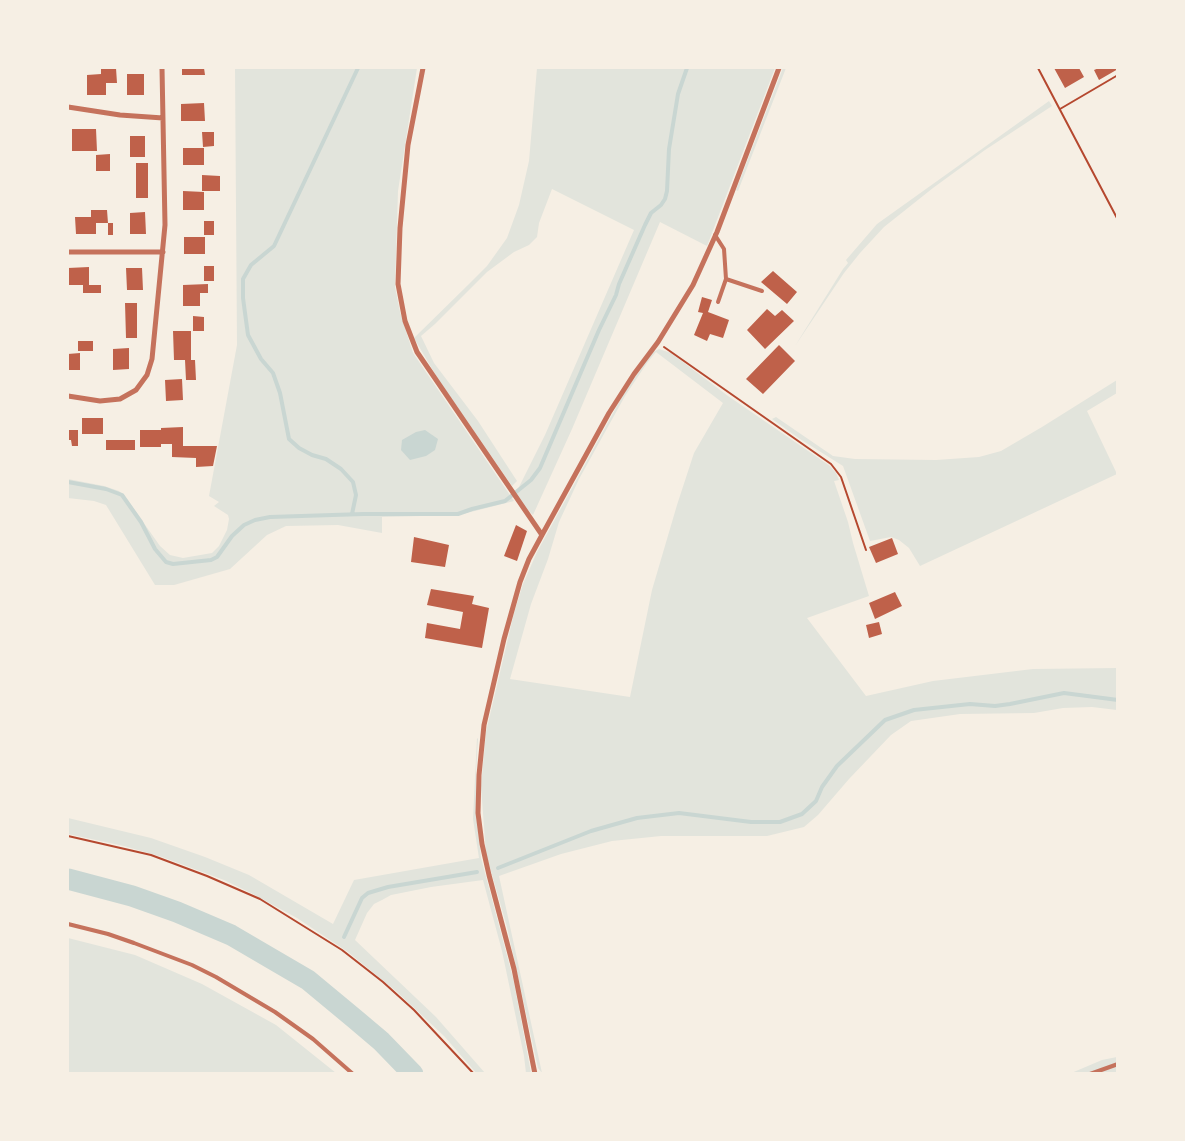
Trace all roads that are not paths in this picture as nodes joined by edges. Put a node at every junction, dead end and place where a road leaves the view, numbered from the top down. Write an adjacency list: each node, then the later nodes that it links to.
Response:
1 (162, 68): 5 (street)
2 (422, 68): 13 (street)
3 (779, 68): 6 (street)
4 (68, 108): 5 (street)
5 (163, 118): 8 (street)
6 (715, 235): 9 (lane); 13 (street)
7 (68, 252): 8 (street)
8 (164, 252): 12 (street)
9 (726, 279): 10 (lane); 11 (lane)
10 (762, 291)
11 (718, 302)
12 (68, 396)
13 (542, 535): 17 (street)
14 (68, 924): 16 (lane)
15 (1118, 1064): 18 (lane)
16 (353, 1074)
17 (535, 1074)
18 (1090, 1074)

